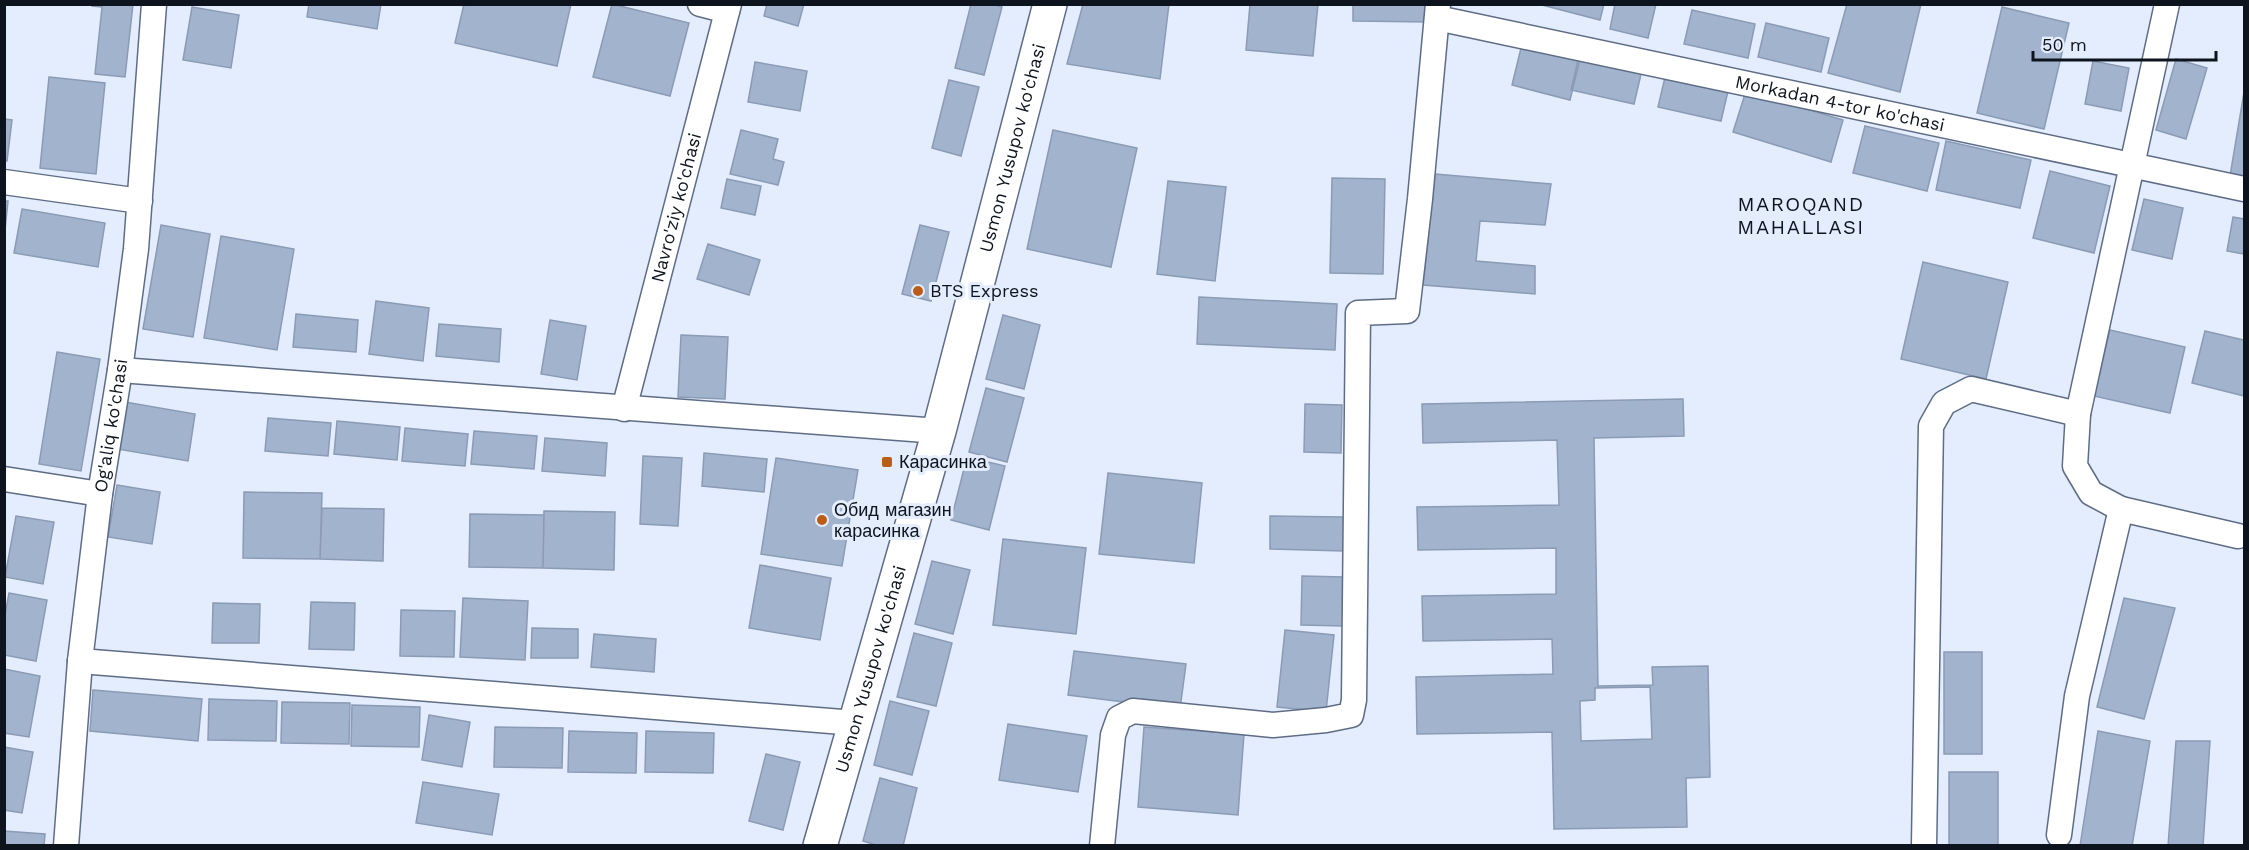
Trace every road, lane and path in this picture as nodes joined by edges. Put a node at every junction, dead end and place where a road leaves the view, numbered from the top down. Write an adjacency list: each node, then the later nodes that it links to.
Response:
1 (154, 4): 10 (street, Og'aliq ko'chasi)
2 (700, 4): 5 (street)
3 (1050, 4): 14 (main road, Usmon Yusupov ko'chasi)
4 (2167, 4): 7 (street)
5 (728, 8): 12 (street, Navro'ziy ko'chasi)
6 (1438, 11): 7 (street, Morkadan 4-tor ko'chasi); 24 (street)
7 (2133, 165): 9 (street, Morkadan 4-tor ko'chasi); 13 (street)
8 (4, 182): 10 (street)
9 (2244, 189)
10 (140, 201): 11 (street, Og'aliq ko'chasi)
11 (120, 370): 12 (street); 16 (street, Og'aliq ko'chasi)
12 (624, 409): 14 (street)
13 (2078, 414): 17 (street); 25 (street)
14 (939, 431): 20 (main road, Usmon Yusupov ko'chasi)
15 (4, 479): 16 (street)
16 (100, 494): 19 (street, Og'aliq ko'chasi)
17 (2121, 510): 18 (street); 21 (street)
18 (2238, 536)
19 (80, 661): 20 (street); 22 (street, Og'aliq ko'chasi)
20 (855, 723): 23 (main road, Usmon Yusupov ko'chasi)
21 (2059, 835)
22 (66, 846)
23 (820, 846)
24 (1102, 846)
25 (1924, 846)

